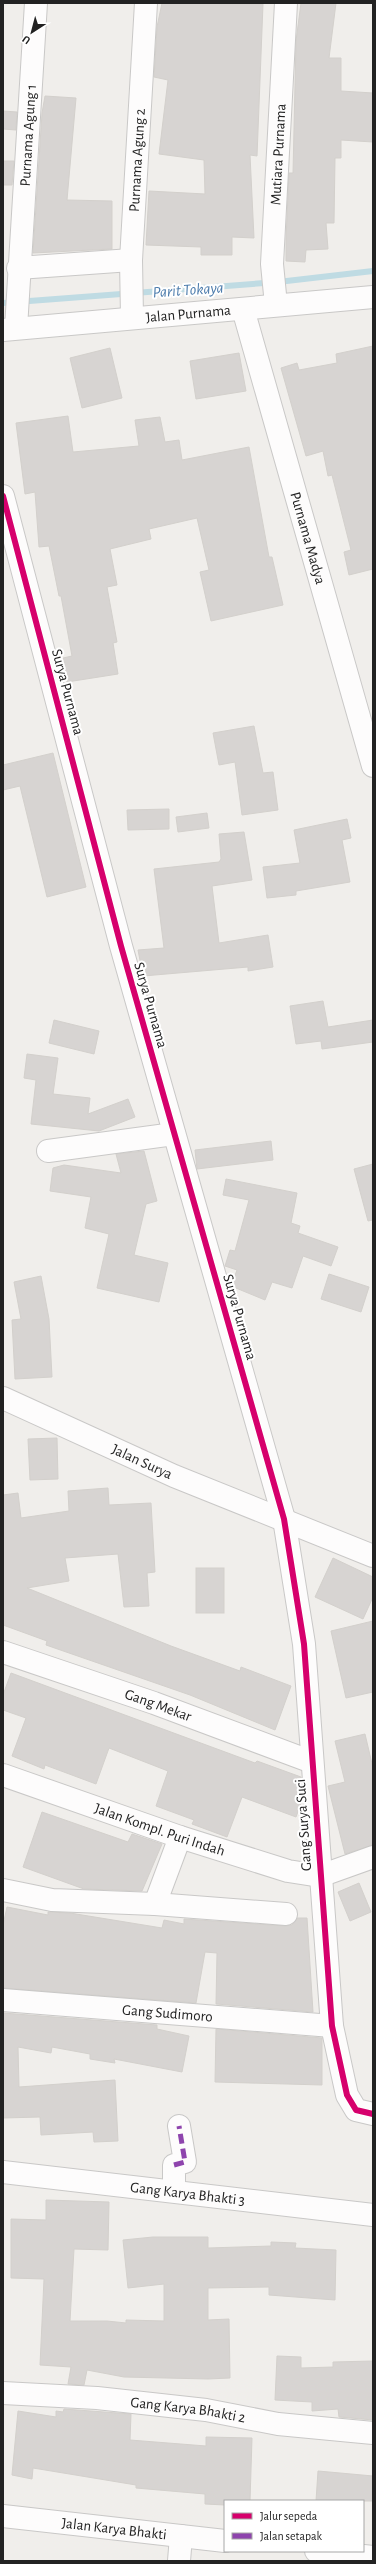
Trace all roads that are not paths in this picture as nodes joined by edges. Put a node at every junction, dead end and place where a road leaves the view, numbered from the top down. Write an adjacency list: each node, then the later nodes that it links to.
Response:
1 (36, 3): 5 (street, Purnama Agung 1)
2 (146, 3): 4 (street, Purnama Agung 2)
3 (286, 3): 6 (street, Mutiara Purnama)
4 (131, 266): 5 (street); 8 (street, Purnama Agung 2)
5 (18, 275): 10 (street, Purnama Agung 1)
6 (275, 297): 7 (street, Jalan Purnama); 9 (street, Jalan Purnama)
7 (373, 297)
8 (132, 308): 9 (street, Jalan Purnama); 10 (street, Jalan Purnama)
9 (243, 309): 12 (street, Purnama Madya)
10 (12, 323)
11 (3, 496): 13 (street, Surya Purnama)
12 (373, 766)
13 (174, 1134): 14 (street); 16 (street, Surya Purnama)
14 (48, 1151)
15 (3, 1398): 16 (street, Jalan Surya)
16 (284, 1518): 17 (street, Jalan Surya); 19 (street, Gang Surya Suci)
17 (373, 1556)
18 (3, 1652): 19 (street, Gang Mekar)
19 (312, 1762): 23 (street, Gang Surya Suci)
20 (3, 1775): 21 (street, Jalan Kompl. Puri Indah)
21 (180, 1837): 23 (street, Jalan Kompl. Puri Indah); 25 (street)
22 (373, 1857): 23 (street)
23 (320, 1876): 28 (street, Gang Surya Suci)
24 (3, 1890): 25 (street)
25 (155, 1904): 26 (street)
26 (286, 1914)
27 (3, 2000): 28 (street, Gang Sudimoro)
28 (332, 2026): 29 (street, Gang Surya Suci)
29 (373, 2114)
30 (179, 2126): 32 (street)
31 (3, 2172): 32 (street, Gang Karya Bhakti 3)
32 (174, 2191): 33 (street, Gang Karya Bhakti 3)
33 (373, 2215)
34 (3, 2393): 35 (street, Gang Karya Bhakti 2)
35 (373, 2433)
36 (3, 2516): 37 (street, Jalan Karya Bhakti)
37 (181, 2536): 38 (street, Jalan Karya Bhakti); 41 (street)
38 (224, 2541)
39 (326, 2552): 40 (street)
40 (373, 2557)
41 (179, 2561)

